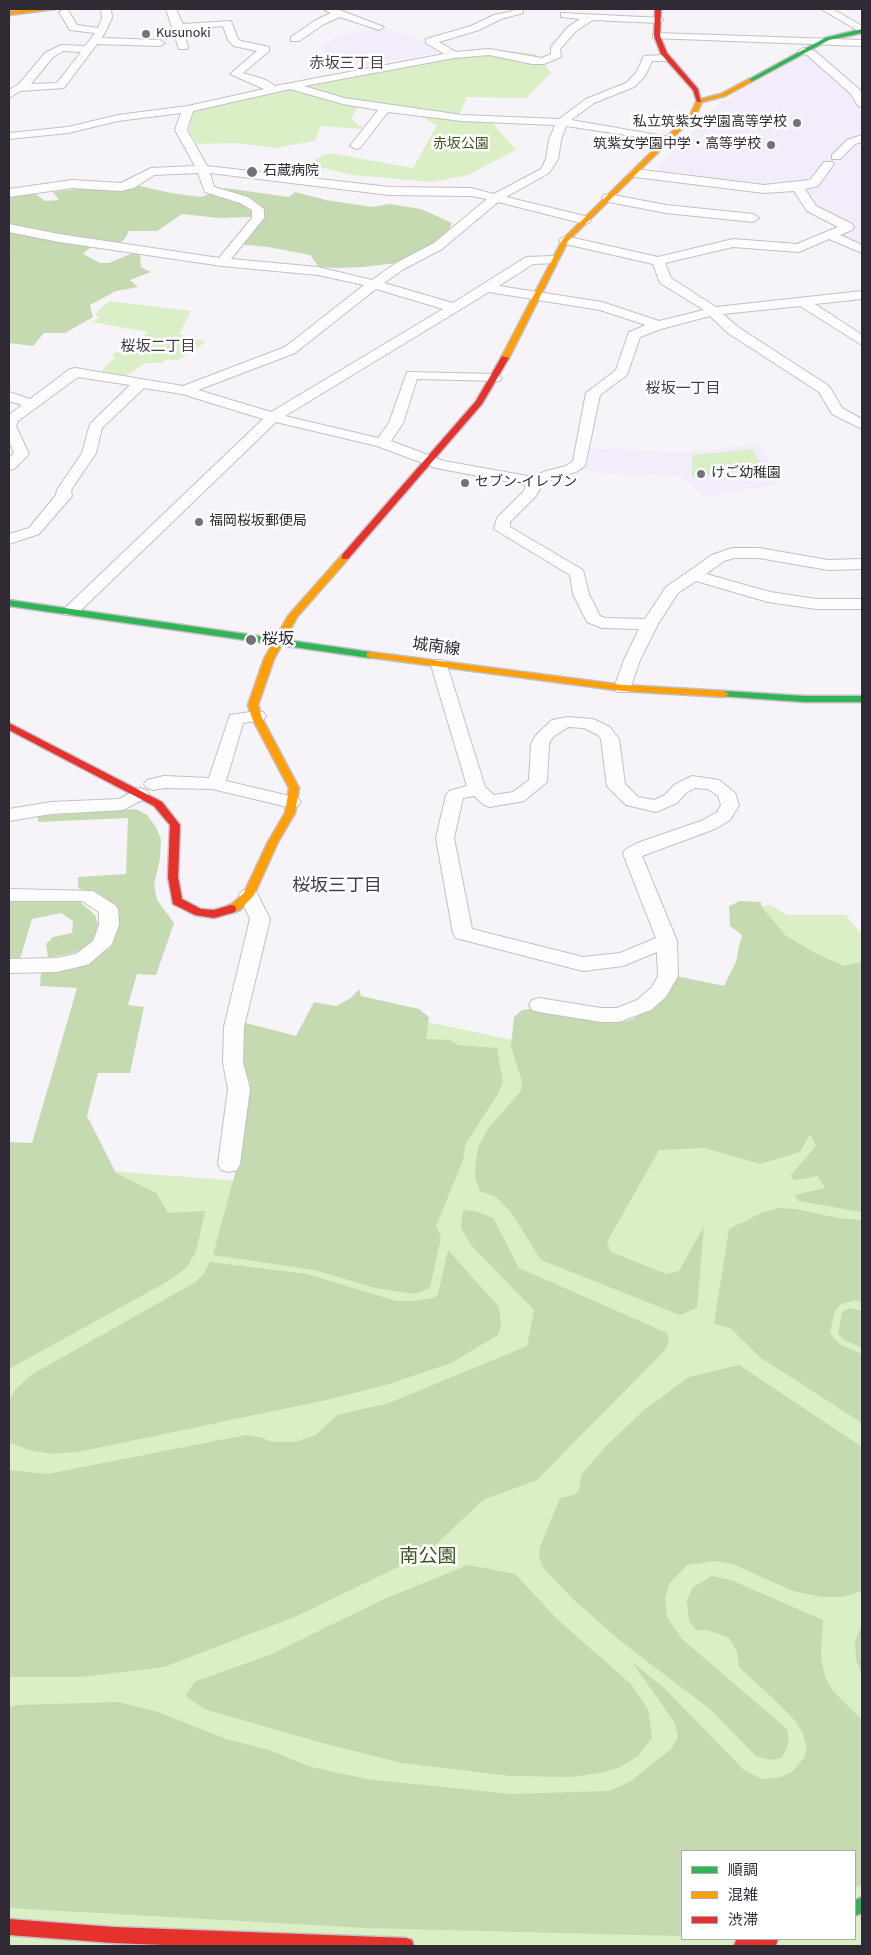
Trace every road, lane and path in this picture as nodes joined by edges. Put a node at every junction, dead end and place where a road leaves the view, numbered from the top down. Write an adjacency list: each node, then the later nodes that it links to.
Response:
1 (52, 9): 8 (main road)
2 (106, 9): 15 (street)
3 (171, 9): 13 (street)
4 (328, 9): 9 (street)
5 (518, 9): 25 (street)
6 (826, 9): 16 (street)
7 (64, 12): 15 (street)
8 (9, 13)
9 (340, 13): 14 (street); 18 (street)
10 (658, 14): 12 (street); 17 (main road)
11 (565, 15): 12 (street)
12 (590, 17): 25 (street)
13 (179, 27): 23 (street); 29 (street)
14 (379, 28)
15 (102, 30): 22 (street)
16 (862, 30): 19 (main road)
17 (657, 36): 19 (street); 26 (main road)
18 (295, 39)
19 (820, 42): 21 (street); 24 (main road)
20 (160, 43): 22 (street)
21 (862, 43)
22 (91, 45): 28 (street); 28 (street)
23 (183, 47)
24 (804, 51): 31 (main road); 32 (street)
25 (454, 55): 27 (street)
26 (666, 58): 31 (main road); 35 (street)
27 (290, 86): 29 (street); 33 (street)
28 (23, 87): 30 (street)
29 (273, 90): 34 (street)
30 (9, 95)
31 (699, 101): 38 (main road)
32 (862, 104)
33 (385, 108): 35 (street); 39 (street)
34 (188, 109): 36 (street); 40 (street)
35 (562, 122): 38 (street); 44 (street)
36 (9, 136)
37 (862, 138): 42 (street)
38 (669, 140): 41 (main road)
39 (356, 146)
40 (202, 169): 43 (street); 44 (street); 54 (street)
41 (635, 173): 42 (street); 45 (main road)
42 (798, 187): 49 (street)
43 (9, 193)
44 (497, 197): 47 (street); 55 (street)
45 (608, 198): 46 (street); 47 (main road)
46 (753, 218)
47 (585, 220): 50 (main road)
48 (9, 228): 54 (street)
49 (832, 236): 51 (street); 53 (street)
50 (565, 240): 52 (main road); 53 (street)
51 (862, 249)
52 (553, 260): 56 (street); 58 (main road)
53 (658, 261): 61 (street)
54 (222, 262): 55 (street)
55 (374, 284): 60 (street); 66 (street)
56 (487, 288): 58 (street); 60 (street)
57 (862, 295): 59 (street)
58 (535, 296): 62 (street); 64 (main road)
59 (803, 302): 61 (street); 63 (street)
60 (456, 308): 69 (street)
61 (713, 311): 62 (street); 70 (street)
62 (658, 325): 74 (street)
63 (862, 341)
64 (495, 378): 71 (street); 72 (main road)
65 (141, 383): 66 (street); 68 (street); 75 (street)
66 (184, 390): 69 (street)
67 (9, 396): 68 (street)
68 (30, 403): 73 (street)
69 (273, 417): 71 (street); 80 (street)
70 (862, 424)
71 (382, 443): 72 (street)
72 (427, 460): 74 (street); 82 (main road)
73 (9, 466)
74 (534, 482): 81 (street)
75 (9, 539)
76 (862, 564): 77 (street)
77 (694, 575): 79 (street); 81 (street)
78 (9, 603): 80 (main road, 城南線)
79 (862, 604)
80 (70, 612): 82 (main road, 城南線)
81 (650, 624): 84 (street)
82 (279, 642): 83 (main road, 城南線); 86 (main road)
83 (439, 665): 84 (main road, 城南線); 90 (street)
84 (623, 688): 85 (main road, 城南線)
85 (862, 699)
86 (256, 716): 88 (street); 91 (main road)
87 (9, 726): 89 (main road)
88 (216, 785): 89 (street); 91 (street)
89 (146, 789): 92 (street); 94 (main road)
90 (477, 789): 95 (street); 95 (street)
91 (292, 802): 94 (main road)
92 (9, 815)
93 (9, 895): 96 (street)
94 (249, 895): 98 (street)
95 (667, 941): 97 (street)
96 (9, 966)
97 (539, 1005)
98 (229, 1164)
99 (9, 1927): 101 (main road)
100 (766, 1940): 102 (main road)
101 (406, 1946)
102 (742, 1946)

